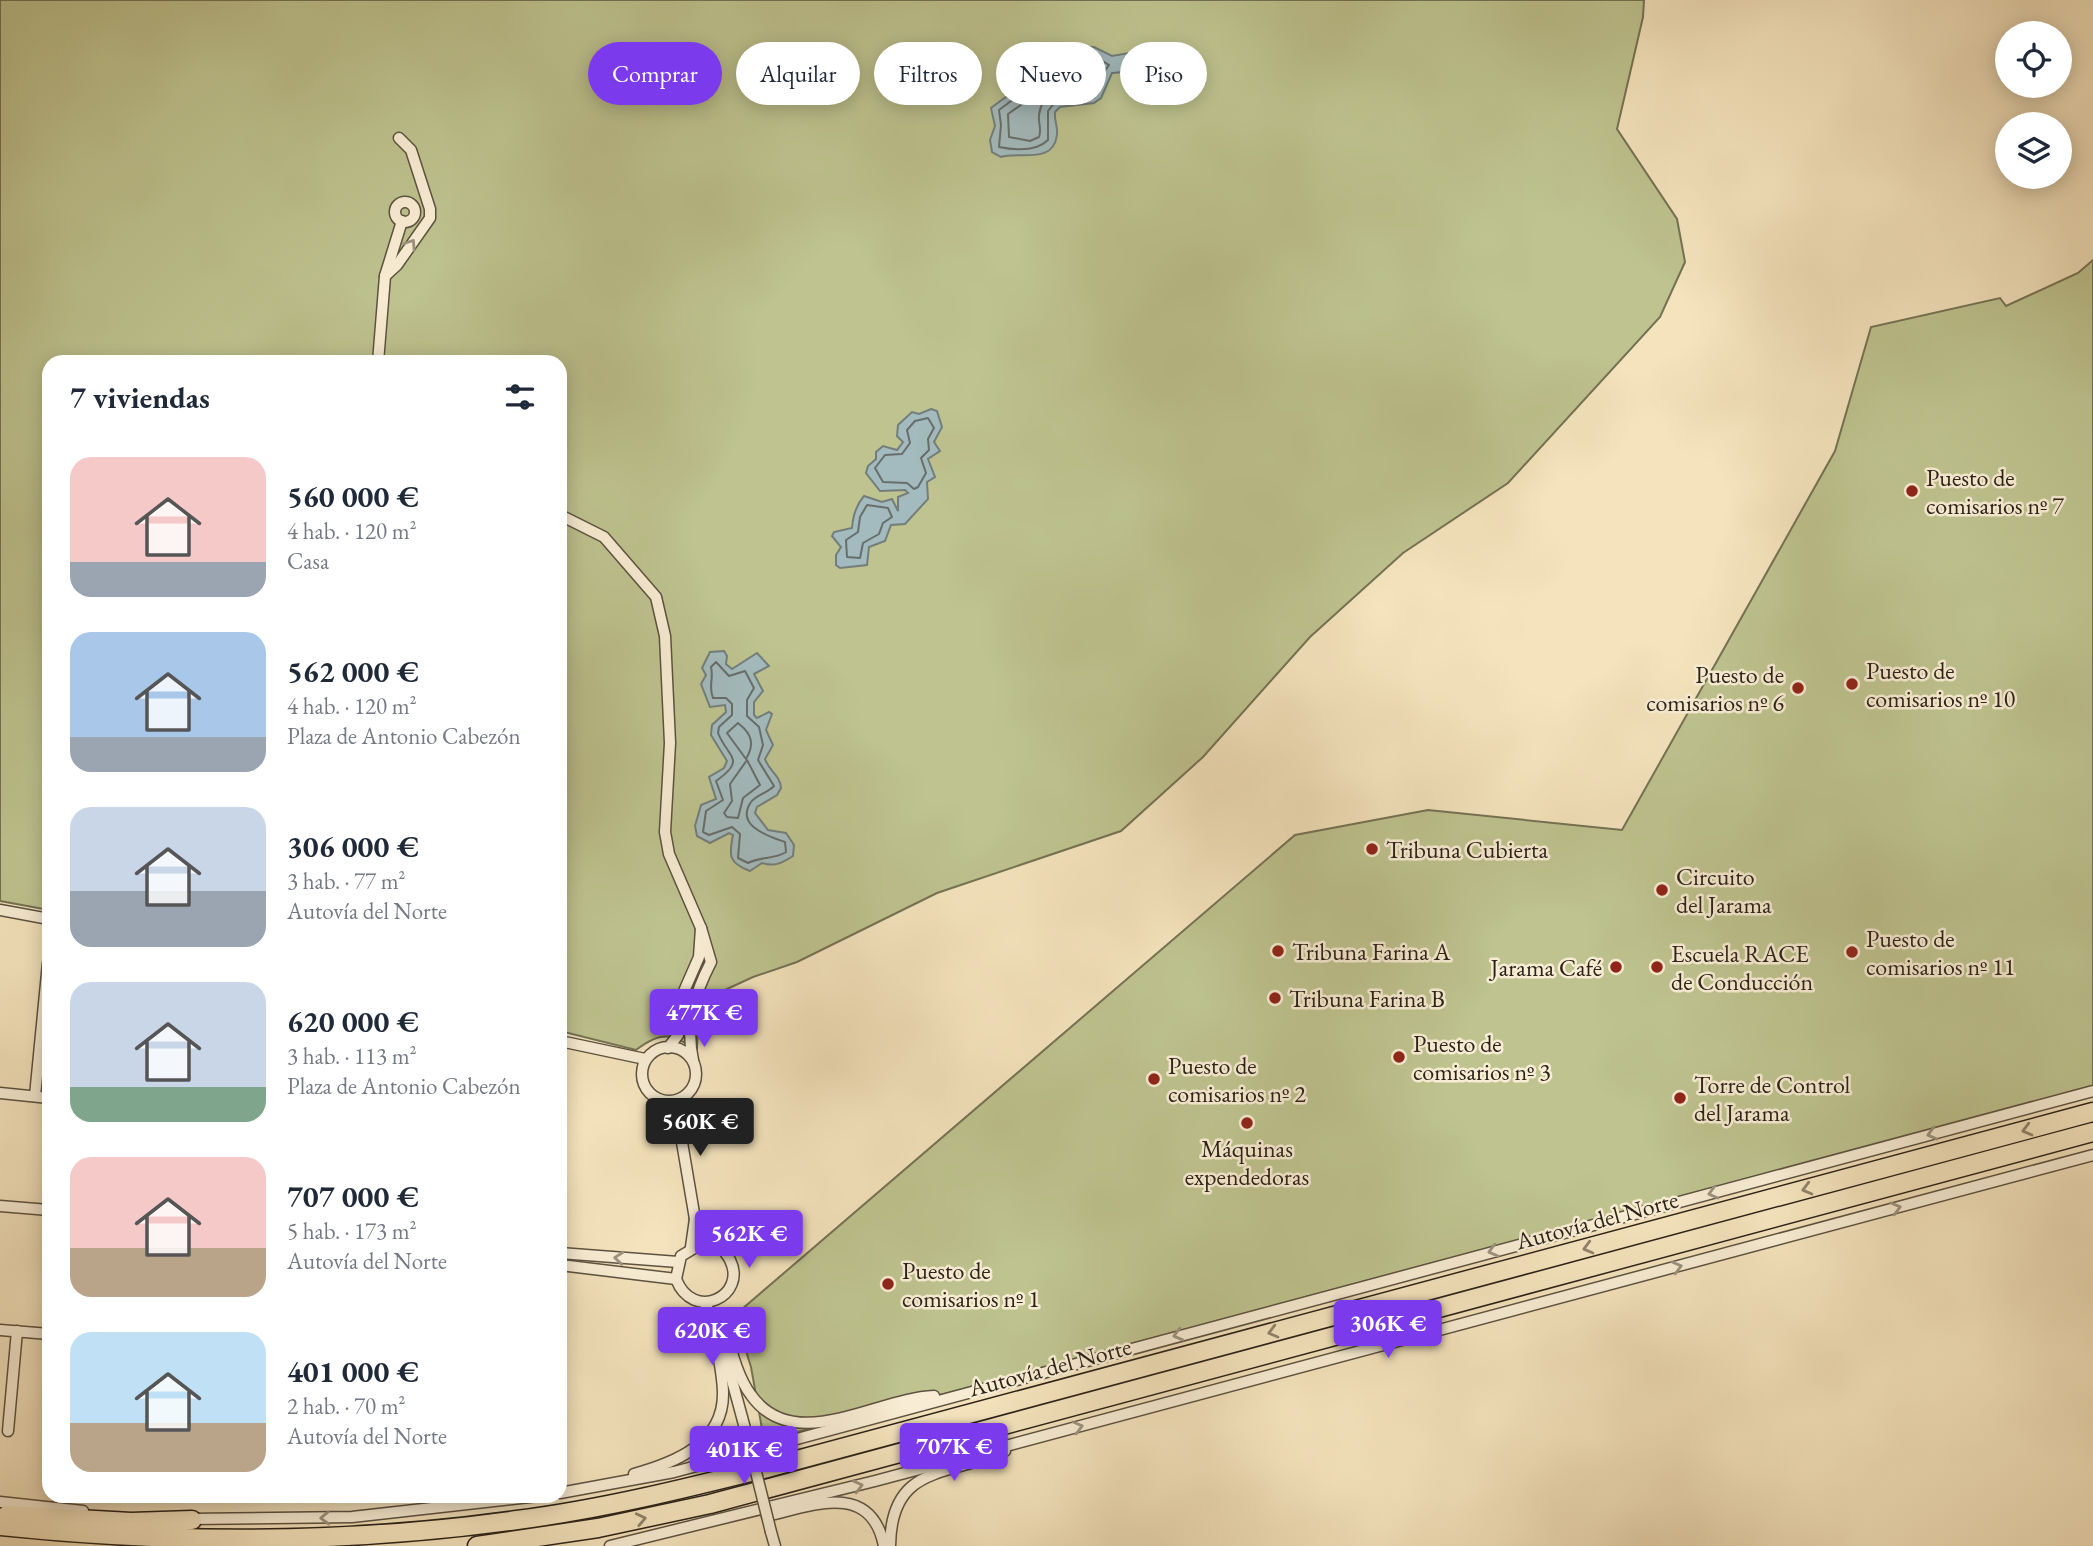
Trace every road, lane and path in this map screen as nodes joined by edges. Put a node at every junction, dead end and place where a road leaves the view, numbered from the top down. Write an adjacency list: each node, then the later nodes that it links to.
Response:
1 (399, 138): 2 (street)
2 (430, 209): 3 (street); 5 (street, one-way to 2)
3 (415, 211): 4 (street); 4 (street)
4 (402, 221): 5 (street)
5 (385, 276): 6 (street)
6 (379, 355)
7 (567, 518): 10 (street)
8 (0, 910): 9 (street)
9 (42, 918)
10 (701, 928): 11 (street); 12 (street)
11 (699, 957): 12 (street); 15 (street)
12 (709, 966): 17 (street)
13 (42, 1024): 20 (street)
14 (567, 1042): 16 (street)
15 (668, 1048): 16 (street); 17 (street)
16 (645, 1059): 22 (street)
17 (692, 1059): 22 (street)
18 (2093, 1091): 41 (street, one-way to 41)
19 (0, 1093): 20 (street)
20 (35, 1096): 21 (street)
21 (42, 1097)
22 (675, 1101): 28 (street)
23 (2093, 1112): 50 (highway, Autovía del Norte, one-way to 50)
24 (2093, 1132): 52 (highway, Autovía del Norte, one-way to 24)
25 (2093, 1155): 43 (street, one-way to 25)
26 (0, 1206): 27 (street)
27 (42, 1209)
28 (695, 1219): 29 (street); 30 (street)
29 (691, 1247): 30 (street); 32 (street)
30 (720, 1248): 35 (street)
31 (567, 1254): 32 (street, one-way to 31)
32 (678, 1262): 34 (street)
33 (567, 1266): 34 (street)
34 (676, 1279): 36 (street)
35 (723, 1296): 36 (street); 37 (street)
36 (705, 1303): 37 (street)
37 (716, 1316): 41 (street); 44 (street); 54 (street, bridge)
38 (0, 1330): 39 (street)
39 (17, 1331): 40 (street); 42 (street)
40 (42, 1333)
41 (952, 1396): 45 (street)
42 (8, 1431)
43 (1031, 1439): 51 (street, one-way to 43); 56 (street)
44 (567, 1491)
45 (567, 1492)
46 (0, 1502): 49 (street)
47 (477, 1503): 49 (street, one-way to 49)
48 (0, 1514): 49 (highway)
49 (192, 1520)
50 (0, 1526)
51 (673, 1532): 53 (street); 55 (street)
52 (477, 1546)
53 (610, 1546)
54 (775, 1546)
55 (884, 1546)
56 (890, 1546)

